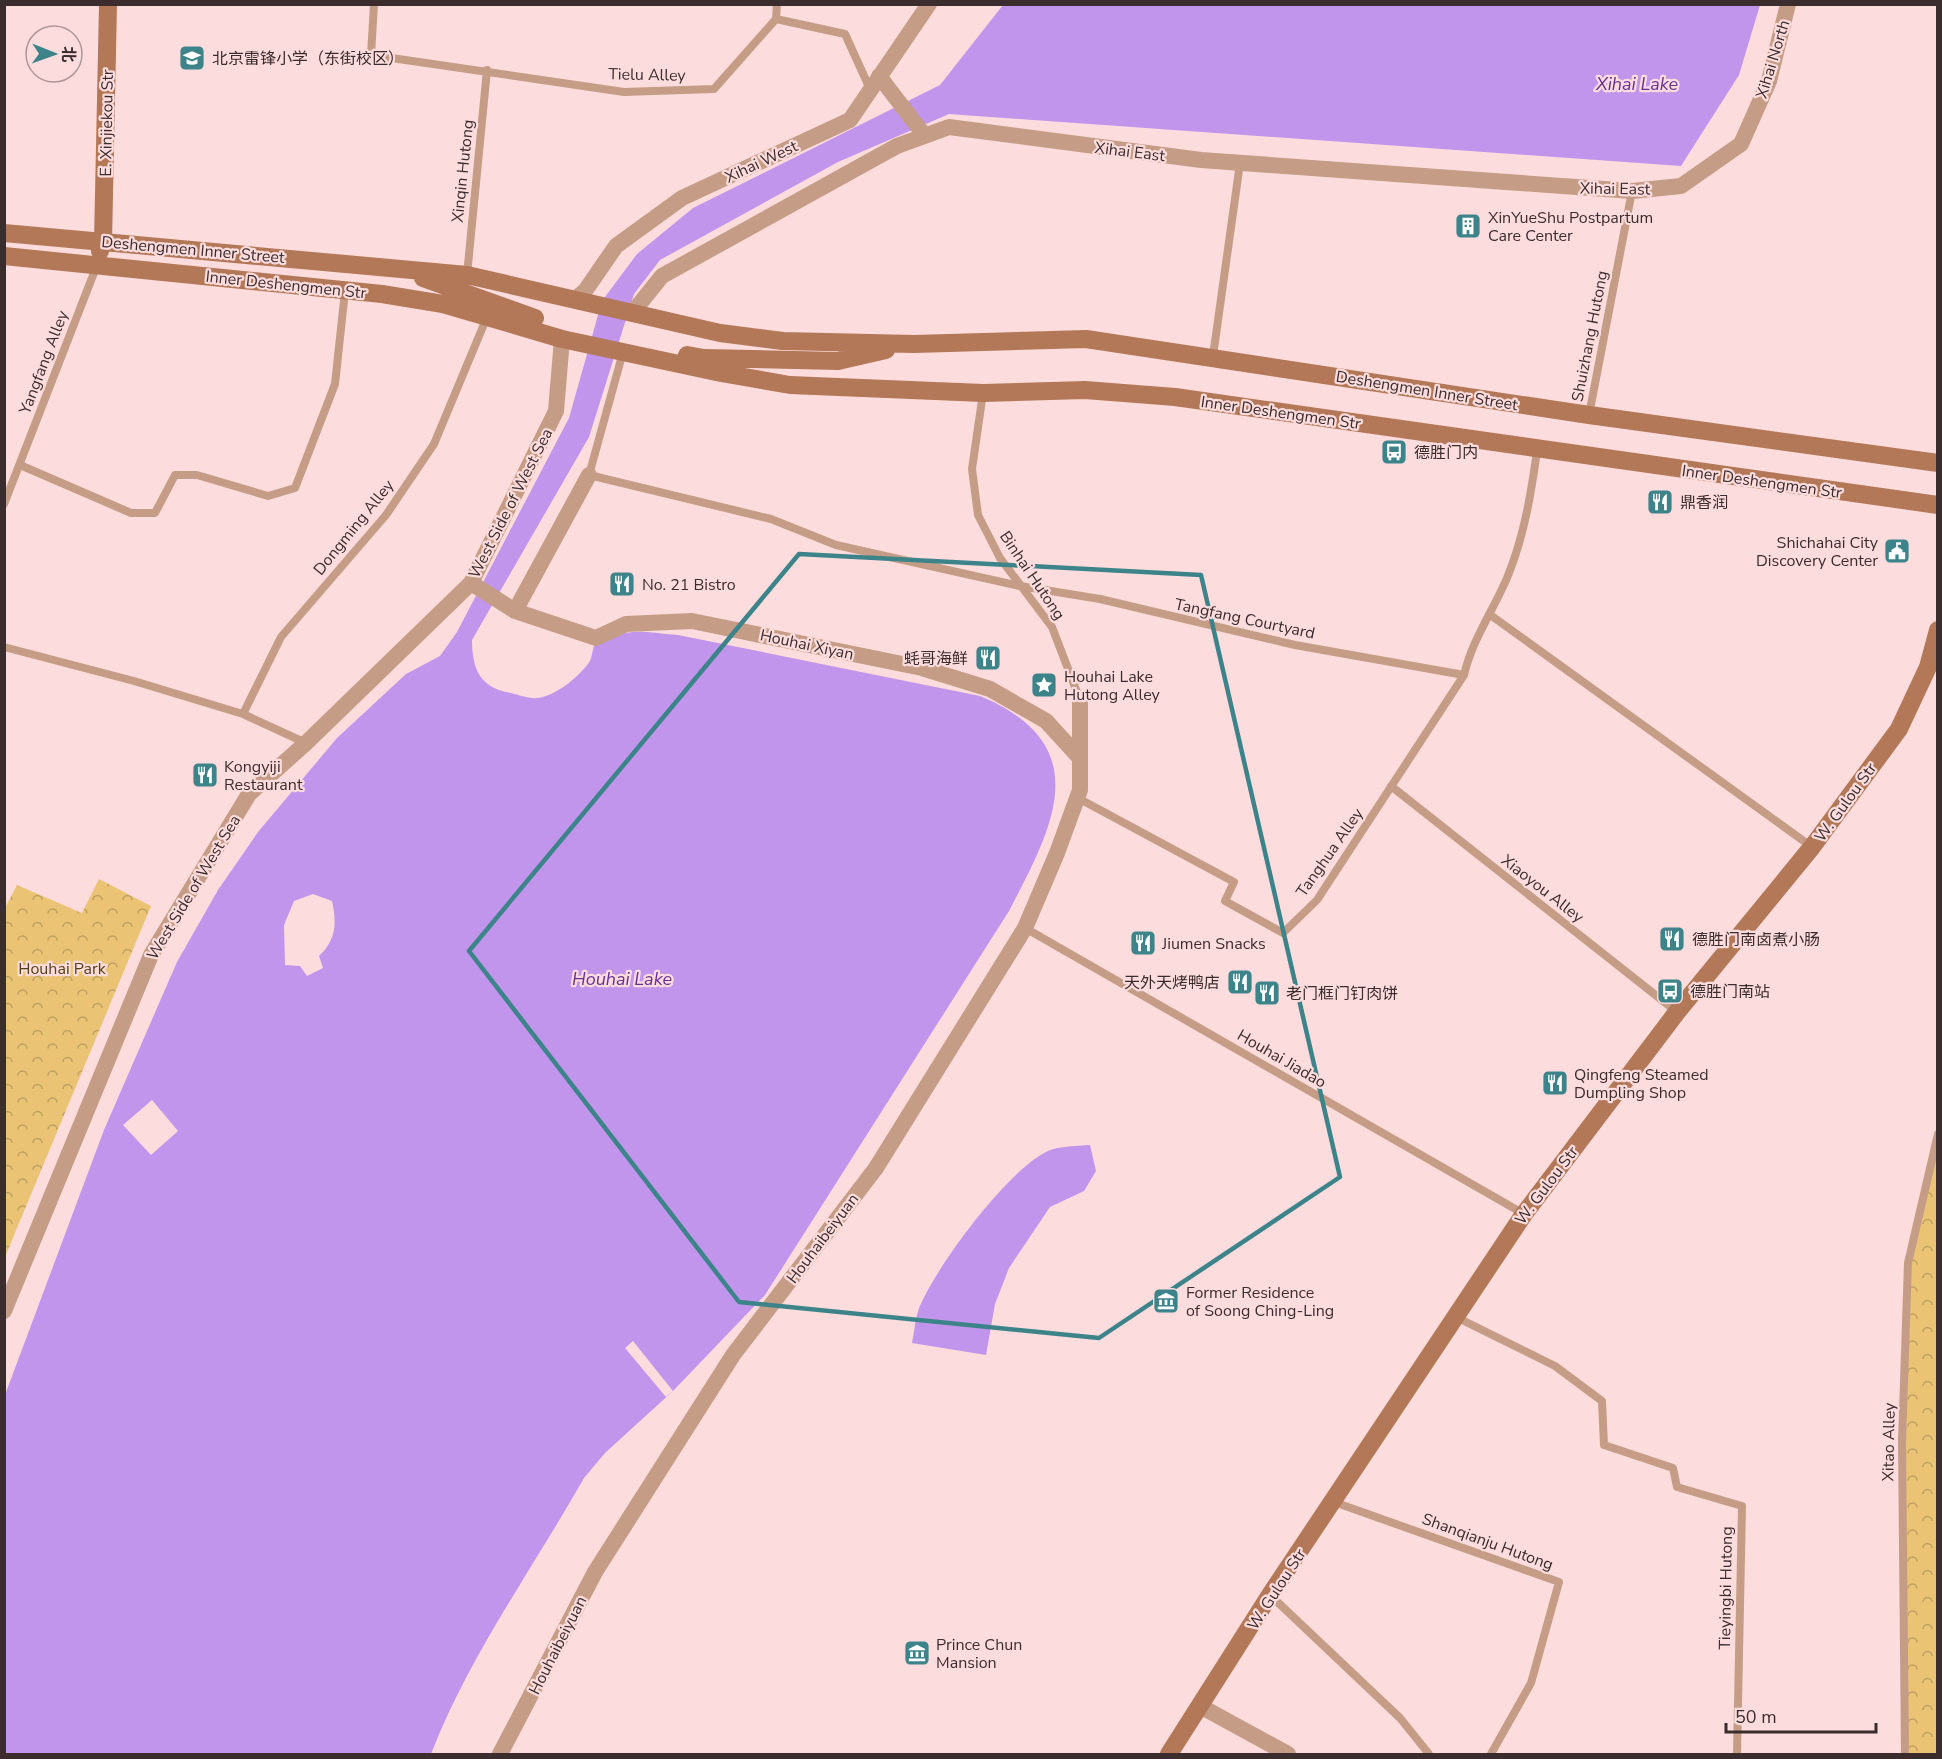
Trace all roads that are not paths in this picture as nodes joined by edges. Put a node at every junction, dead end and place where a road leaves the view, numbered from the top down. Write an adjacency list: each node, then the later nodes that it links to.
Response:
1 (108, 4): 14 (main road, E. Xinjiekou Str)
2 (374, 4): 7 (lane, Tielu Alley)
3 (777, 4): 6 (lane)
4 (929, 4): 8 (street, Xihai West)
5 (1788, 4): 11 (street, Xihai North)
6 (776, 20): 7 (lane, Tielu Alley); 8 (lane)
7 (487, 70): 18 (lane, Xinqin Hutong)
8 (875, 83): 9 (street); 20 (street, Xihai West)
9 (922, 132): 10 (street, Xihai East); 21 (street, Xihai East)
10 (1240, 163): 12 (street, Xihai East); 26 (lane)
11 (1681, 186): 12 (street, Xihai East)
12 (1632, 191): 28 (lane, Shuizhang Hutong)
13 (4, 233): 14 (main road, Deshengmen Inner Street)
14 (103, 242): 16 (main road, E. Xinjiekou Str); 17 (main road, Deshengmen Inner Street)
15 (4, 256): 16 (main road, Inner Deshengmen Str)
16 (97, 265): 19 (main road, Inner Deshengmen Str); 31 (lane, Yangfang Alley)
17 (381, 266): 18 (main road, Deshengmen Inner Street); 23 (main road, Deshengmen Inner Street)
18 (466, 274): 20 (main road, Deshengmen Inner Street)
19 (345, 291): 22 (main road, Inner Deshengmen Str); 31 (lane)
20 (574, 300): 21 (main road, Deshengmen Inner Street)
21 (633, 312): 24 (main road, Deshengmen Inner Street)
22 (487, 316): 23 (main road, Inner Deshengmen Str); 43 (lane, Dongming Alley)
23 (563, 332): 25 (main road); 35 (street, West Side of West Sea)
24 (914, 344): 25 (main road, Deshengmen Inner Street); 26 (main road, Deshengmen Inner Street)
25 (625, 347): 27 (main road, Inner Deshengmen Str); 32 (lane)
26 (1213, 356): 28 (main road, Deshengmen Inner Street)
27 (983, 393): 29 (main road, Inner Deshengmen Str); 36 (lane, Binhai Hutong)
28 (1589, 415): 30 (main road, Deshengmen Inner Street)
29 (1537, 451): 34 (main road, Inner Deshengmen Str); 38 (lane, Tanghua Alley)
30 (1938, 464)
31 (20, 465): 33 (lane, Yangfang Alley)
32 (589, 475): 36 (lane, Tangfang Courtyard); 37 (street)
33 (4, 504)
34 (1938, 505)
35 (471, 583): 37 (street, Houhai Xiyan); 44 (street, West Side of West Sea)
36 (1020, 586): 41 (lane, Tangfang Courtyard); 42 (lane, Binhai Hutong)
37 (515, 611): 45 (street, Houhai Xiyan)
38 (1489, 614): 41 (lane, Tanghua Alley); 48 (lane)
39 (1938, 630): 48 (main road, W. Gulou Str)
40 (4, 647): 43 (lane)
41 (1464, 675): 46 (lane, Tanghua Alley)
42 (1080, 700): 45 (street, Houhaibeiyuan)
43 (243, 714): 44 (lane)
44 (306, 743): 53 (street, West Side of West Sea)
45 (1079, 757): 47 (street, Houhaibeiyuan)
46 (1391, 786): 47 (lane, Tanghua Alley); 50 (lane, Xiaoyou Alley)
47 (1076, 797): 49 (street, Houhaibeiyuan)
48 (1812, 847): 50 (main road, W. Gulou Str)
49 (1025, 928): 52 (lane, Houhai Jiadao); 58 (street, Houhaibeiyuan)
50 (1677, 1012): 52 (main road, W. Gulou Str)
51 (1938, 1134): 64 (lane, Xitao Alley)
52 (1524, 1214): 54 (main road, W. Gulou Str)
53 (4, 1311)
54 (1456, 1317): 55 (main road, W. Gulou Str); 63 (lane, Tieyingbi Hutong)
55 (1334, 1502): 56 (main road, W. Gulou Str); 62 (lane, Shanqianju Hutong)
56 (1270, 1595): 57 (main road, W. Gulou Str); 61 (lane)
57 (1200, 1706): 59 (main road, W. Gulou Str); 60 (street)
58 (500, 1755)
59 (1169, 1755)
60 (1288, 1755)
61 (1429, 1755)
62 (1491, 1755)
63 (1737, 1755)
64 (1905, 1755)

